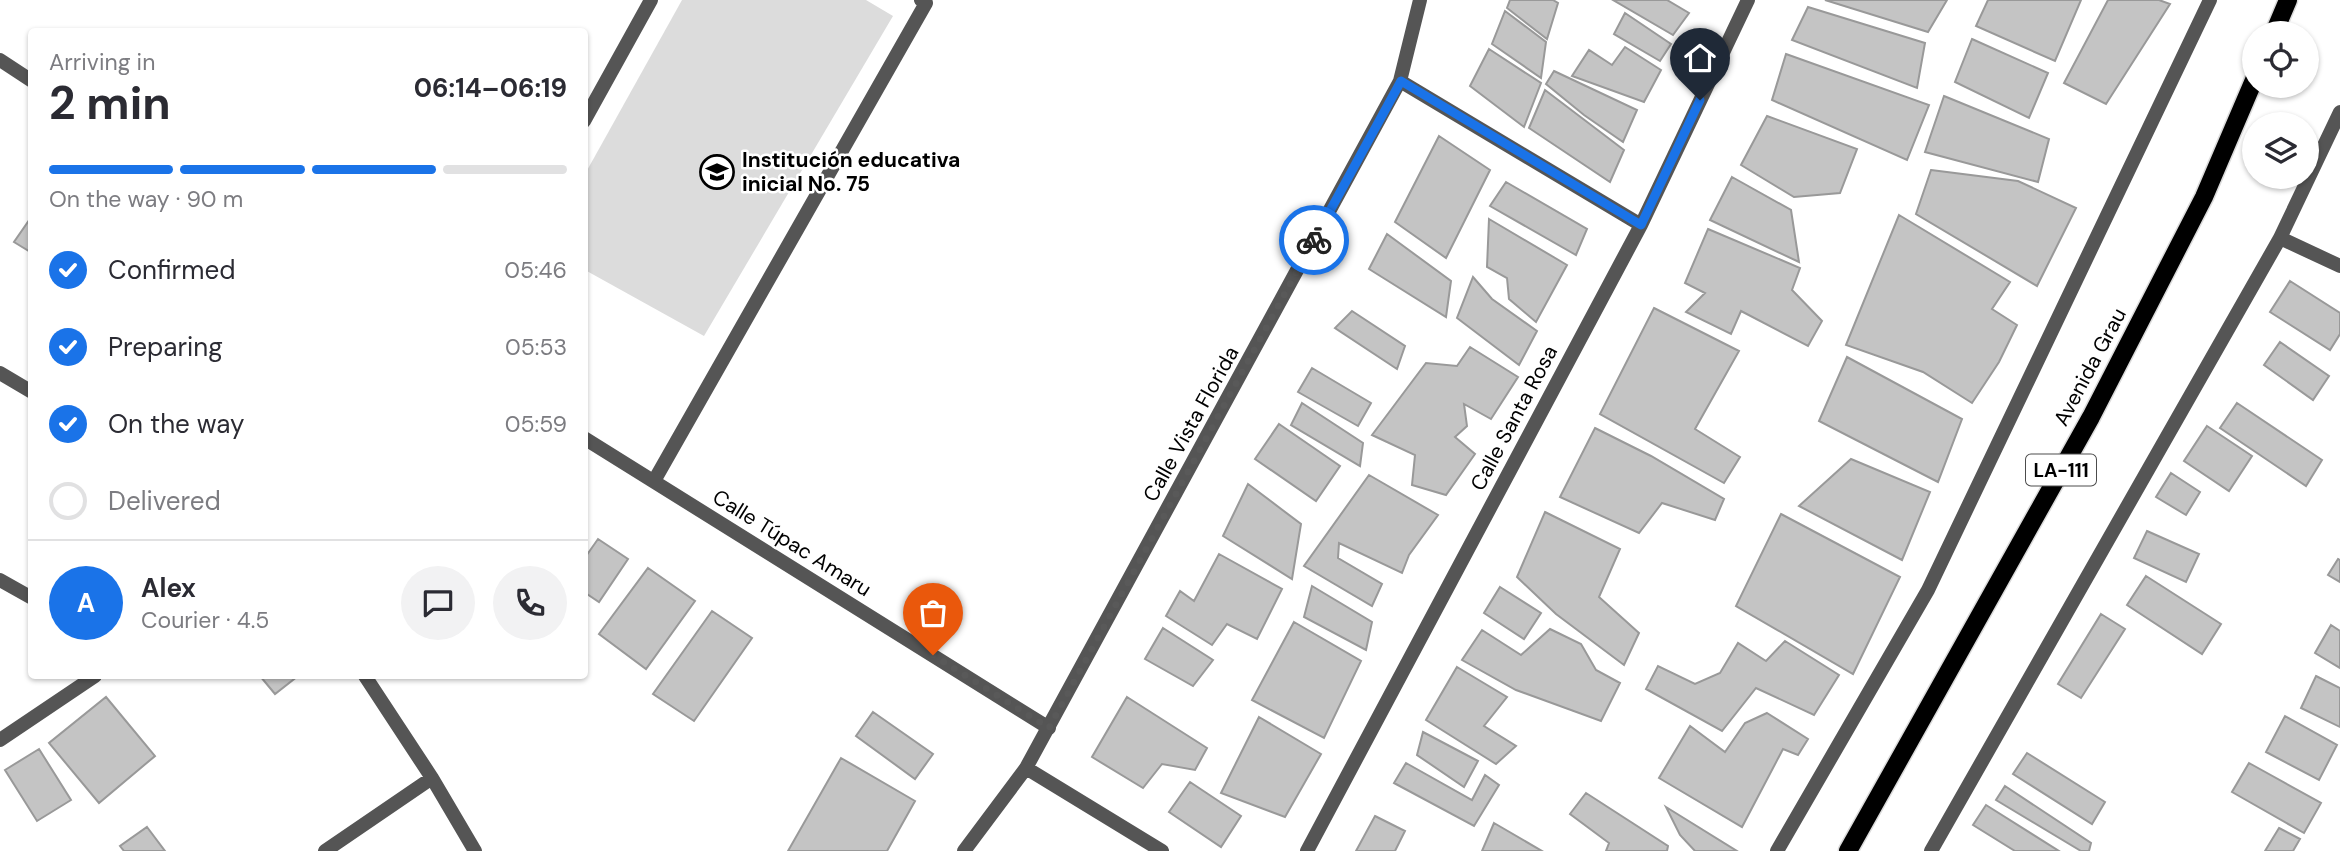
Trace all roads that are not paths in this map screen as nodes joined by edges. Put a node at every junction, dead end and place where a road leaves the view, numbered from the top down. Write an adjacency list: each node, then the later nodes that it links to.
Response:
1 (651, 0): 13 (street)
2 (921, 0): 20 (street)
3 (1420, 0): 10 (street, Calle Vista Florida)
4 (1748, 0): 14 (street, Calle Santa Rosa)
5 (2210, 0): 34 (street)
6 (2288, 0): 7 (main road)
7 (2279, 21)
8 (0, 60): 9 (street)
9 (28, 78)
10 (1401, 81): 14 (street); 25 (street, Calle Vista Florida)
11 (2246, 98): 35 (main road, Avenida Grau / LA-111)
12 (2340, 112): 15 (street)
13 (588, 114)
14 (1641, 225): 33 (street, Calle Santa Rosa)
15 (2280, 238): 16 (street); 36 (street)
16 (2340, 266)
17 (0, 373): 18 (street)
18 (28, 390)
19 (588, 440): 20 (street, Calle Túpac Amaru)
20 (654, 481): 25 (street, Calle Túpac Amaru)
21 (0, 580): 22 (street)
22 (28, 596)
23 (91, 679): 26 (street)
24 (367, 679): 28 (street)
25 (1049, 728): 27 (street, Calle Vista Florida)
26 (0, 740)
27 (1026, 768): 31 (street, Calle Vista Florida); 32 (street)
28 (432, 778): 29 (street); 30 (street)
29 (325, 851)
30 (475, 851)
31 (964, 851)
32 (1162, 851)
33 (1307, 851)
34 (1777, 851)
35 (1847, 851)
36 (1931, 851)

